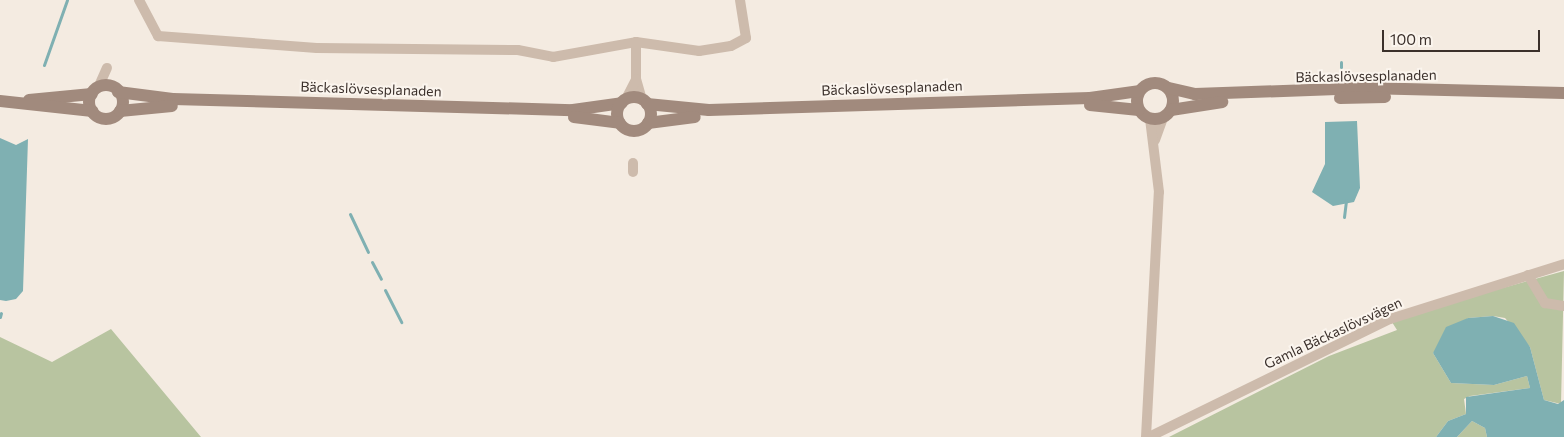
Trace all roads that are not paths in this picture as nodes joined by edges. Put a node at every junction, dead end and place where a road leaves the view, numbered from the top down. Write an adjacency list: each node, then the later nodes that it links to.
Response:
1 (138, 0): 3 (street)
2 (740, 0): 3 (street)
3 (636, 42): 5 (street)
4 (106, 68): 7 (street)
5 (636, 79): 12 (street); 14 (street)
6 (1169, 88): 8 (street, Bäckaslövsesplanaden); 10 (street, Bäckaslövsesplanaden); 18 (street)
7 (95, 91): 9 (street); 13 (street); 17 (street)
8 (1139, 91): 14 (street, Bäckaslövsesplanaden); 15 (street)
9 (118, 92): 12 (street, Bäckaslövsesplanaden); 16 (street)
10 (1564, 93)
11 (1564, 100): 18 (street, Bäckaslövsesplanaden)
12 (624, 101): 14 (street, Bäckaslövsesplanaden); 19 (street)
13 (4, 102): 17 (street)
14 (644, 102): 20 (street)
15 (1139, 110): 18 (street); 20 (street, Bäckaslövsesplanaden)
16 (120, 111): 17 (street); 19 (street, Bäckaslövsesplanaden)
17 (92, 112)
18 (1161, 116): 24 (street)
19 (620, 123): 20 (street, Bäckaslövsesplanaden)
20 (648, 123)
21 (1564, 264): 22 (street, Gamla Bäckaslövsvägen)
22 (1528, 275): 23 (street); 25 (street, Gamla Bäckaslövsvägen)
23 (1564, 306)
24 (1146, 437)
25 (1149, 437)

